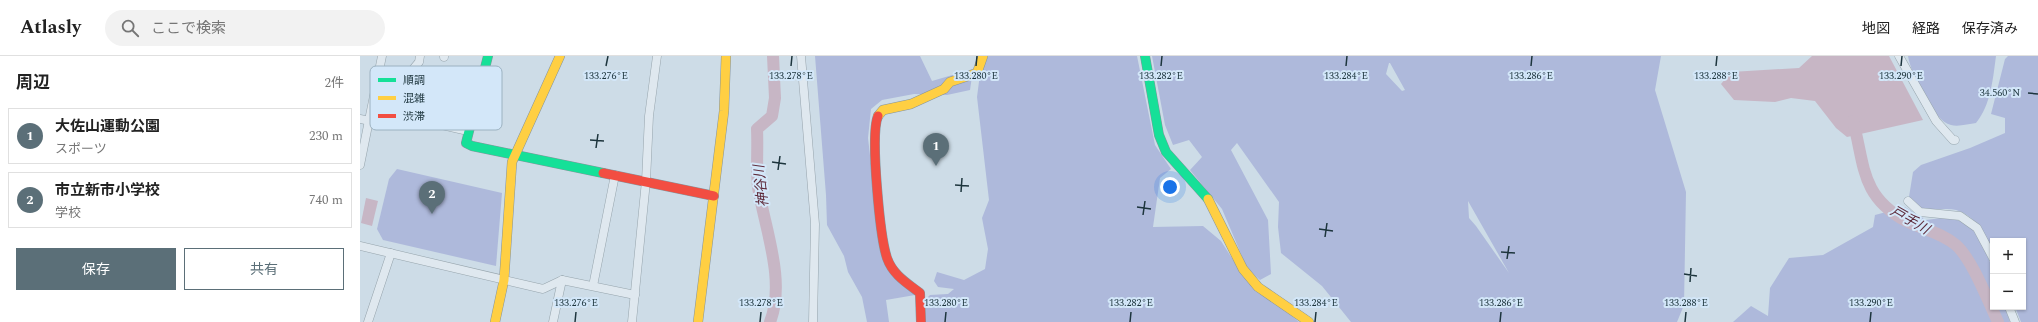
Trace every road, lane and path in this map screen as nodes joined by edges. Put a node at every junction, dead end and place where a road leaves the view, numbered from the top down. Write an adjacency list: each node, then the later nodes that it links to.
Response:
1 (382, 56): 11 (street)
2 (420, 56): 12 (street)
3 (488, 56): 13 (street)
4 (560, 56): 19 (street)
5 (657, 56): 22 (street)
6 (726, 56): 23 (street)
7 (801, 56): 38 (street)
8 (983, 56): 39 (street)
9 (1145, 56): 40 (street)
10 (1899, 56): 18 (street)
11 (381, 66)
12 (415, 66)
13 (485, 66)
14 (360, 119): 15 (street)
15 (370, 121): 20 (street)
16 (464, 130): 17 (street)
17 (468, 131): 19 (street)
18 (1956, 140)
19 (515, 154): 21 (street); 28 (street)
20 (360, 165)
21 (615, 175): 22 (street); 30 (street)
22 (646, 181): 23 (street); 31 (street)
23 (714, 196): 37 (street)
24 (1908, 201): 26 (street)
25 (360, 246): 27 (street)
26 (1990, 252)
27 (391, 253): 28 (street); 33 (street)
28 (504, 280): 29 (street); 34 (street)
29 (562, 280): 30 (street); 35 (street)
30 (593, 286): 31 (street)
31 (635, 295): 36 (street)
32 (2010, 310): 41 (street)
33 (368, 322)
34 (494, 322)
35 (553, 322)
36 (632, 322)
37 (698, 322)
38 (813, 322)
39 (921, 322)
40 (1309, 322)
41 (2015, 322)

